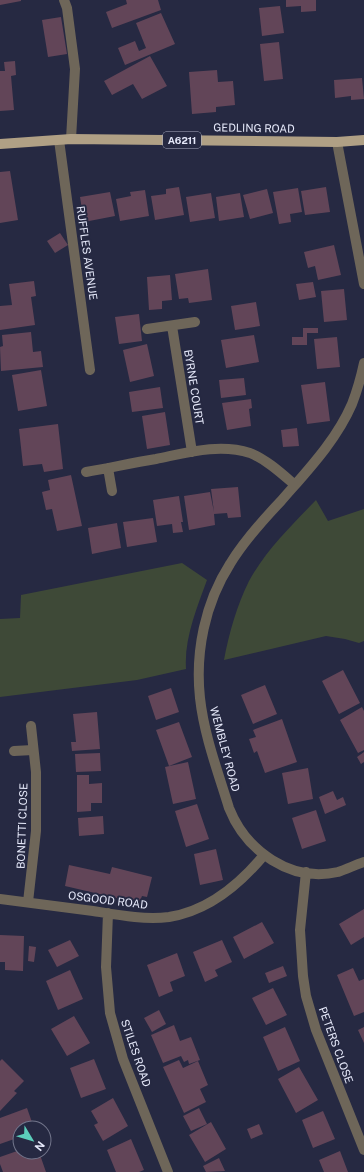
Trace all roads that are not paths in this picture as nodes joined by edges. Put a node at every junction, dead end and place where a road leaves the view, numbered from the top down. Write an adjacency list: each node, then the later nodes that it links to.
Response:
1 (64, 0): 2 (street)
2 (71, 139): 3 (main road, GEDLING ROAD / A6211); 5 (main road, GEDLING ROAD / A6211)
3 (59, 140): 6 (main road, GEDLING ROAD / A6211); 12 (street, RUFFLES AVENUE)
4 (364, 140): 5 (main road, GEDLING ROAD / A6211)
5 (337, 142): 7 (street)
6 (0, 144)
7 (364, 284)
8 (195, 322): 9 (street)
9 (172, 326): 10 (street); 14 (street, BYRNE COURT)
10 (147, 329)
11 (364, 363): 13 (street, WEMBLEY ROAD)
12 (90, 370)
13 (362, 381): 17 (street, WEMBLEY ROAD)
14 (192, 452): 15 (street); 17 (street)
15 (108, 468): 16 (street); 18 (street)
16 (86, 472)
17 (295, 485): 22 (street, WEMBLEY ROAD)
18 (112, 491)
19 (31, 726): 20 (street, BONETTI CLOSE)
20 (33, 750): 21 (street); 26 (street, BONETTI CLOSE)
21 (14, 751)
22 (264, 855): 24 (street, WEMBLEY ROAD); 27 (street, OSGOOD ROAD)
23 (364, 862): 24 (street, WEMBLEY ROAD)
24 (306, 872): 28 (street, PETERS CLOSE)
25 (0, 899): 26 (street, OSGOOD ROAD)
26 (28, 902): 27 (street, OSGOOD ROAD)
27 (108, 913): 29 (street, STILES ROAD)
28 (364, 1150)
29 (168, 1172)

